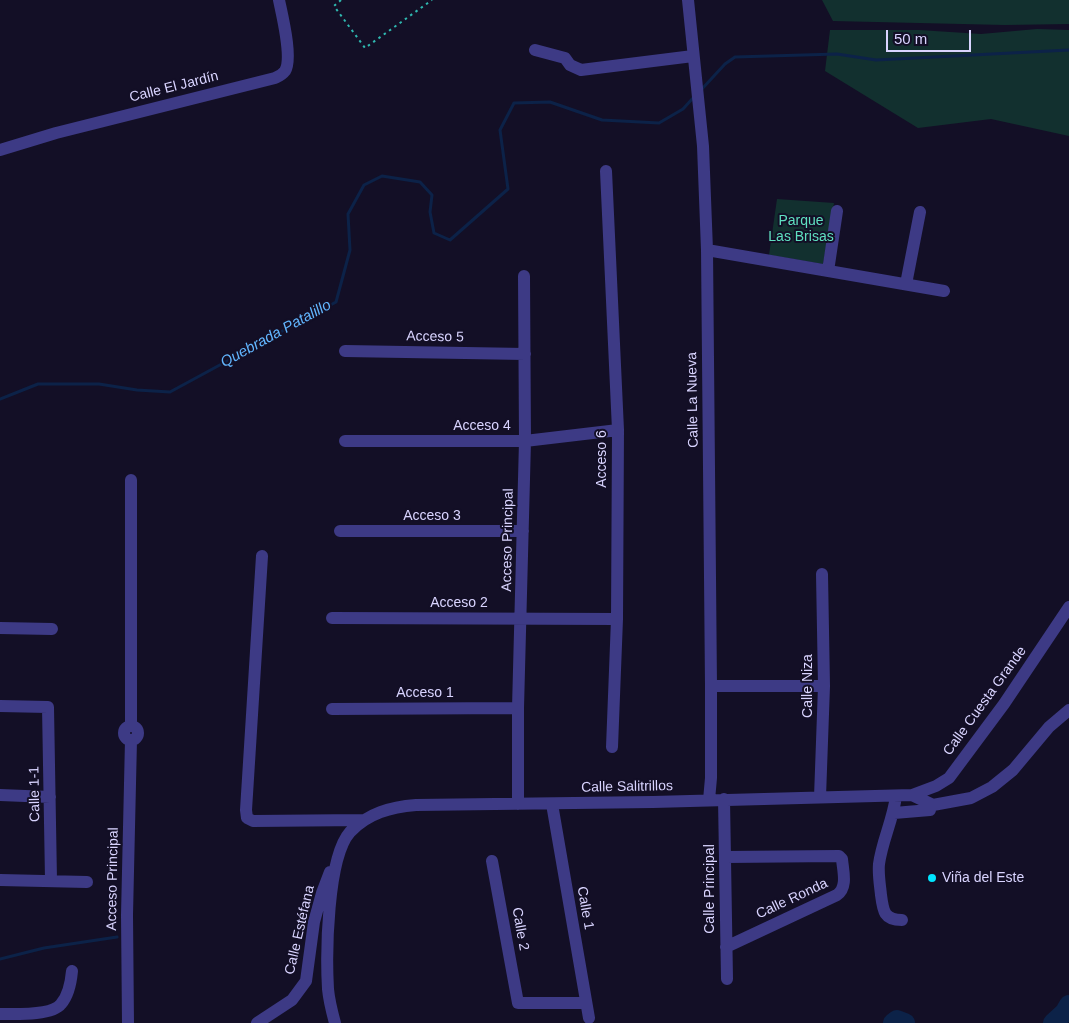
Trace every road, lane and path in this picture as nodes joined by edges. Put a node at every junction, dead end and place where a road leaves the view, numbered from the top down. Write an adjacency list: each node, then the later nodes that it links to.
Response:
1 (279, 0): 7 (street, Calle El Jardín)
2 (342, 0): 3 (path)
3 (432, 0)
4 (688, 0): 6 (street, Calle La Nueva)
5 (535, 50): 6 (street)
6 (693, 56): 11 (street, Calle La Nueva)
7 (0, 150)
8 (606, 171): 18 (street, Acceso 6)
9 (837, 211): 12 (street)
10 (920, 212): 14 (street)
11 (707, 250): 12 (street); 32 (street, Calle La Nueva)
12 (828, 271): 14 (street)
13 (524, 276): 17 (street, Acceso Principal)
14 (906, 284): 15 (street)
15 (944, 291)
16 (345, 351): 17 (street, Acceso 5)
17 (525, 354): 20 (street, Acceso Principal)
18 (618, 430): 20 (street, Acceso 4); 29 (street, Acceso 6)
19 (345, 441): 20 (street, Acceso 4)
20 (525, 441): 23 (street, Acceso Principal)
21 (131, 480): 64 (street, Acceso Principal)
22 (340, 531): 23 (street, Acceso 3)
23 (523, 531): 28 (street, Acceso Principal)
24 (262, 556): 50 (street)
25 (822, 574): 33 (street, Calle Niza)
26 (1069, 607): 41 (street, Calle Cuesta Grande)
27 (332, 618): 28 (street, Acceso 2)
28 (521, 618): 29 (street, Acceso 2); 35 (street, Acceso Principal)
29 (617, 619): 38 (street, Acceso 6)
30 (0, 628): 31 (street)
31 (52, 629)
32 (711, 686): 33 (street); 45 (street, Calle La Nueva)
33 (824, 686): 43 (street, Calle Niza)
34 (0, 706): 42 (street, Calle 1-1)
35 (518, 708): 36 (street, Acceso 1); 46 (street, Acceso Principal)
36 (332, 709)
37 (1069, 710): 41 (street, Calle Salitrillos)
38 (612, 747)
39 (0, 795): 42 (street)
40 (896, 796): 41 (street, Calle Salitrillos); 43 (street, Calle Salitrillos); 49 (street)
41 (912, 796)
42 (50, 797): 55 (street, Calle 1-1)
43 (820, 797): 44 (street, Calle Salitrillos)
44 (724, 799): 45 (street, Calle Salitrillos); 52 (street, Calle Principal)
45 (709, 800): 47 (street, Calle Salitrillos)
46 (518, 804): 47 (street, Calle Salitrillos); 50 (street, Calle Salitrillos)
47 (552, 804): 61 (street, Calle 1)
48 (930, 810): 49 (street)
49 (894, 813): 57 (street)
50 (364, 820): 51 (street, Calle Salitrillos)
51 (338, 854): 65 (street, Calle Estéfana); 66 (street, Calle Salitrillos)
52 (725, 857): 58 (street, Calle Principal); 58 (street, Calle Ronda)
53 (492, 861): 61 (street, Calle 2)
54 (0, 880): 55 (street)
55 (51, 880): 56 (street)
56 (87, 882)
57 (902, 920)
58 (726, 947): 60 (street, Calle Principal)
59 (72, 971): 62 (street)
60 (727, 979)
61 (586, 1003): 63 (street, Calle 1)
62 (0, 1014)
63 (589, 1018)
64 (128, 1022)
65 (257, 1023)
66 (335, 1023)

